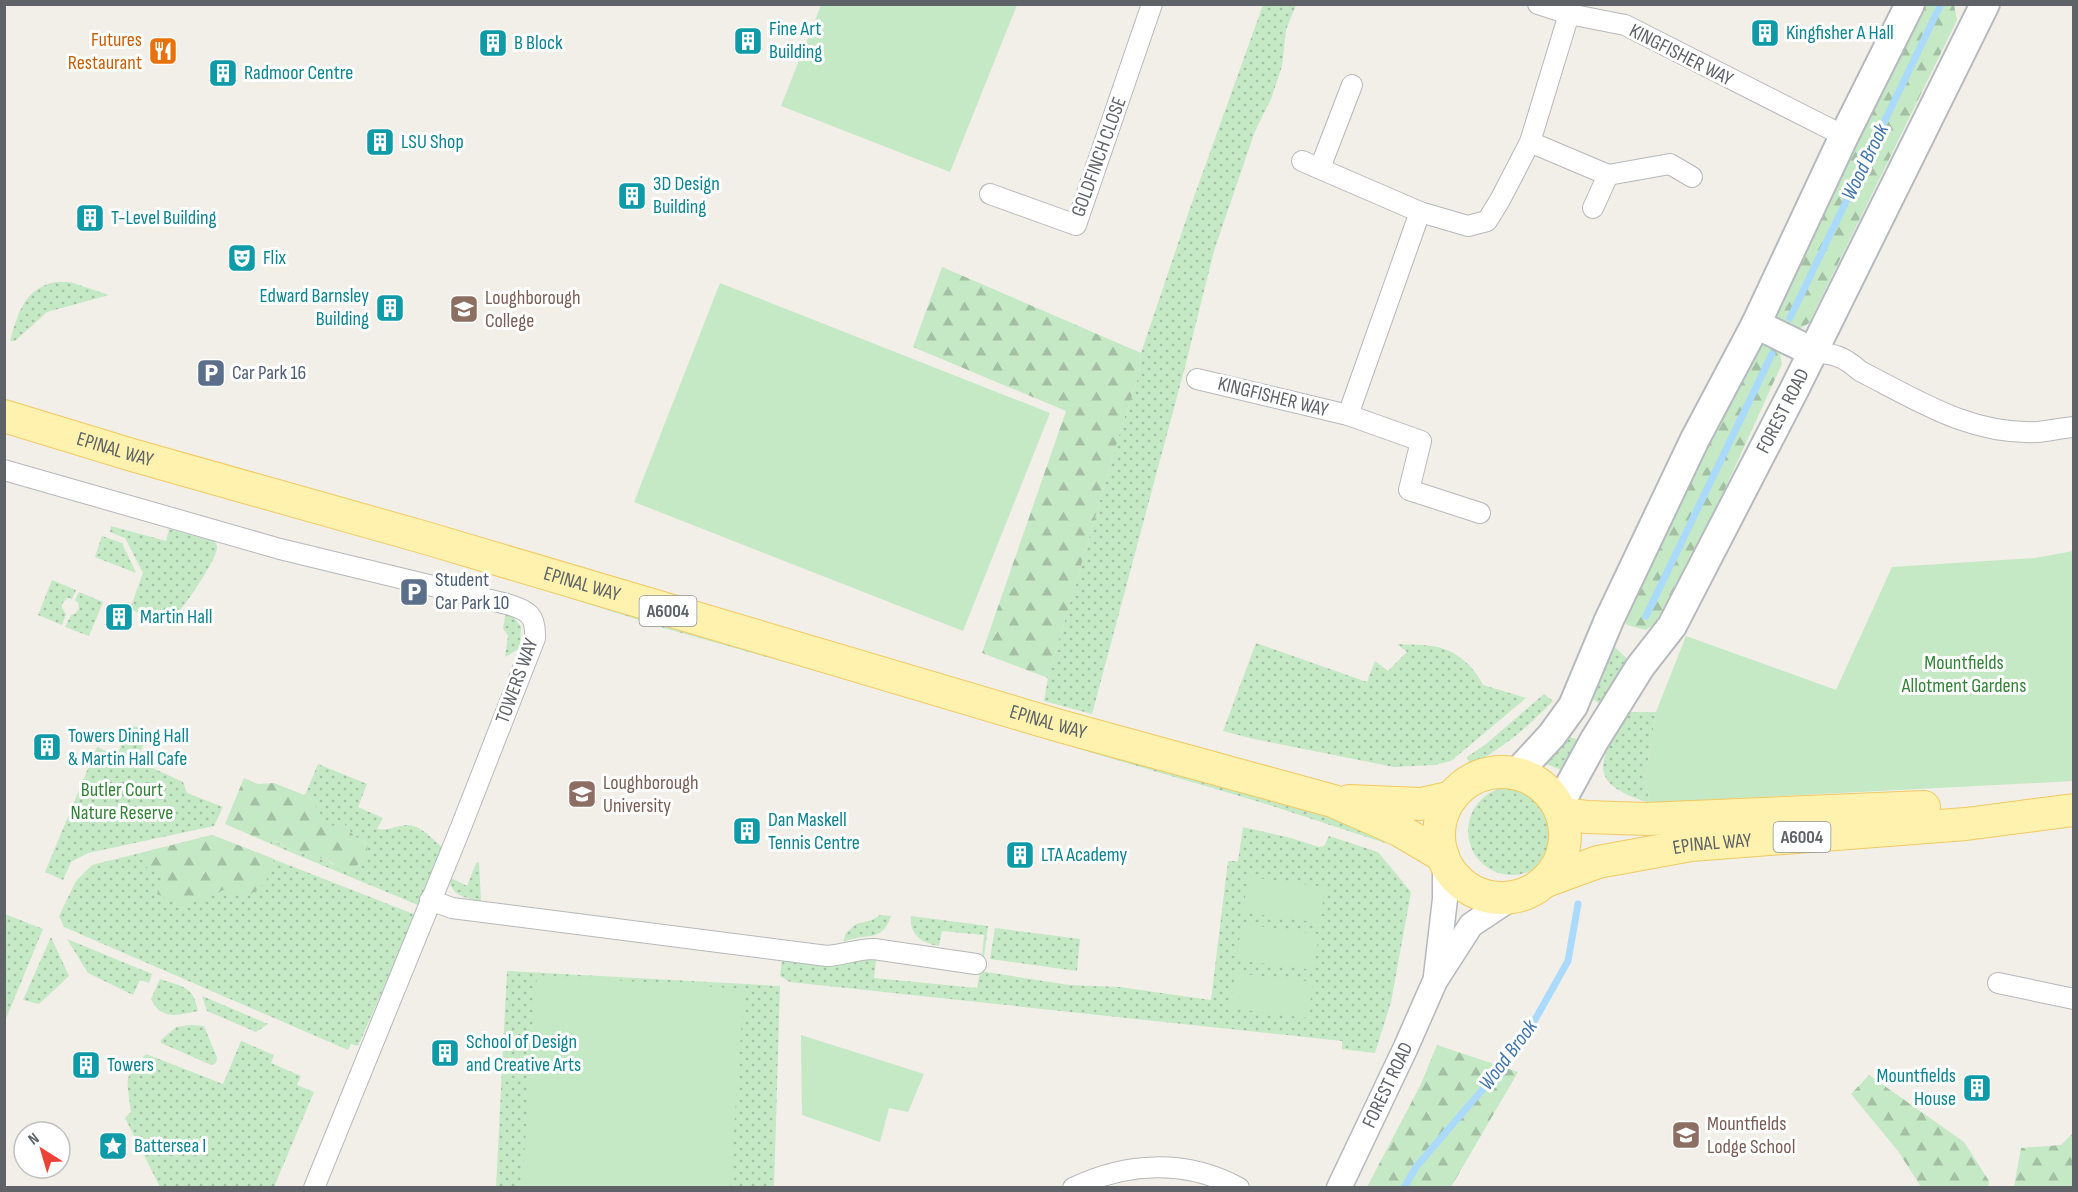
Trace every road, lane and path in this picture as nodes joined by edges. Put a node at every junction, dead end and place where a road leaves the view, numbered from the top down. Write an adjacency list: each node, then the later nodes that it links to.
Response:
1 (1152, 4): 11 (street, GOLDFINCH CLOSE)
2 (1538, 4): 5 (street, KINGFISHER WAY)
3 (1910, 4): 7 (main road)
4 (1982, 7): 15 (main road, FOREST ROAD)
5 (1569, 14): 7 (street, KINGFISHER WAY); 8 (street)
6 (1352, 85): 13 (street)
7 (1844, 135): 14 (main road)
8 (1530, 142): 9 (street); 13 (street)
9 (1608, 175): 10 (street); 12 (street)
10 (1692, 177)
11 (990, 194)
12 (1593, 208)
13 (1420, 212): 17 (street, KINGFISHER WAY)
14 (1756, 324): 15 (main road); 22 (main road)
15 (1813, 352): 19 (street); 25 (main road, FOREST ROAD)
16 (1197, 379): 17 (street, KINGFISHER WAY)
17 (1348, 415): 21 (street, KINGFISHER WAY)
18 (4, 416): 24 (main road, EPINAL WAY / A6004)
19 (2073, 426)
20 (4, 470): 30 (street, TOWERS WAY)
21 (1480, 513)
22 (1517, 773): 23 (main road, A6004); 25 (main road)
23 (1452, 796): 24 (main road, EPINAL WAY / A6004); 27 (main road)
24 (1333, 801): 27 (main road, EPINAL WAY / A6004)
25 (1561, 809): 26 (main road, EPINAL WAY / A6004); 28 (main road)
26 (2068, 811): 28 (main road, EPINAL WAY / A6004)
27 (1444, 859): 29 (main road, A6004); 32 (street, FOREST ROAD)
28 (1546, 881): 29 (main road, A6004)
29 (1513, 897): 32 (street, FOREST ROAD)
30 (430, 900): 31 (street); 35 (street, TOWERS WAY)
31 (976, 964)
32 (1435, 981): 38 (street, FOREST ROAD)
33 (1998, 983): 34 (street)
34 (2073, 999)
35 (314, 1188)
36 (1072, 1188): 37 (street)
37 (1239, 1188)
38 (1340, 1188)

